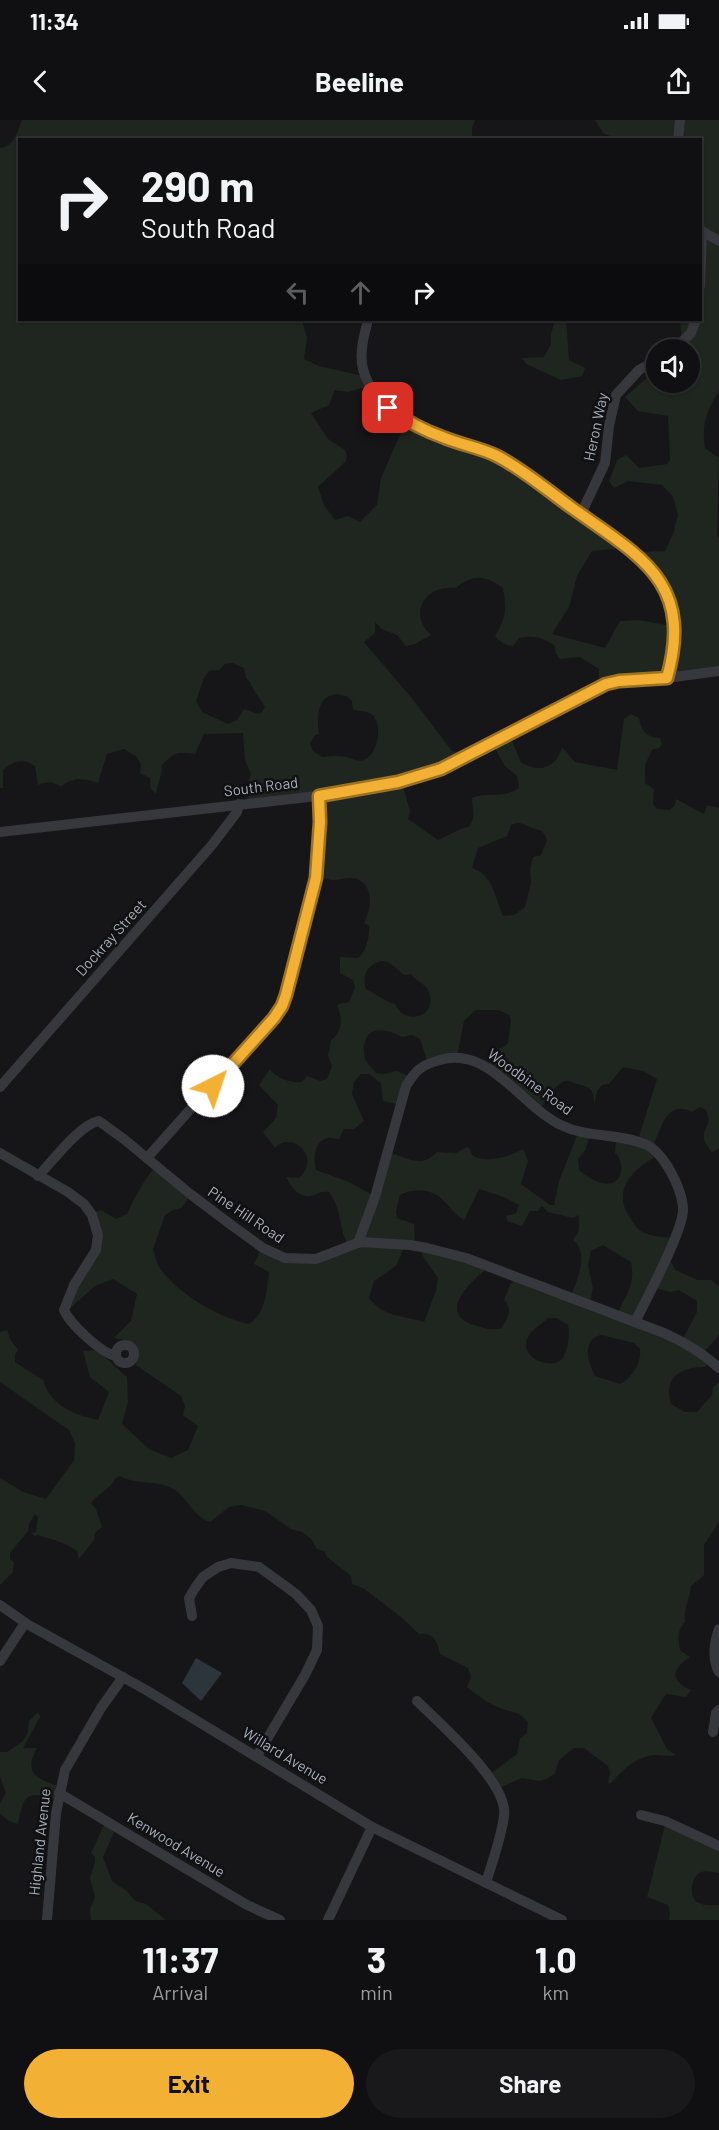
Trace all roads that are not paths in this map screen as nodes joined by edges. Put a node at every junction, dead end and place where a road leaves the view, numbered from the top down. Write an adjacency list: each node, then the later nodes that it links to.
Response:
1 (680, 120): 2 (street)
2 (678, 138)
3 (702, 232): 4 (street)
4 (719, 242)
5 (368, 321): 9 (street)
6 (696, 321): 7 (street)
7 (685, 339)
8 (646, 366): 9 (street, Heron Way)
9 (581, 514): 11 (street)
10 (719, 671): 11 (street, South Road)
11 (667, 678): 12 (street, South Road)
12 (319, 796): 13 (street, South Road); 17 (street)
13 (239, 804): 14 (street, South Road); 15 (street, Dockray Street)
14 (0, 832)
15 (0, 1087)
16 (0, 1153): 18 (street)
17 (147, 1158): 18 (street, Pine Hill Road); 19 (street, Pine Hill Road)
18 (38, 1176): 21 (street)
19 (358, 1243): 20 (street, Pine Hill Road); 20 (street, Woodbine Road)
20 (635, 1322): 22 (street, Pine Hill Road)
21 (116, 1356)
22 (719, 1368)
23 (0, 1605): 25 (street, Willard Avenue)
24 (192, 1616): 33 (street)
25 (25, 1623): 27 (street); 29 (street, Willard Avenue)
26 (719, 1629): 28 (street)
27 (0, 1661)
28 (719, 1672)
29 (123, 1677): 33 (street, Willard Avenue); 34 (street, Highland Avenue)
30 (417, 1701): 38 (street)
31 (719, 1710): 32 (street)
32 (713, 1732)
33 (257, 1756): 36 (street, Willard Avenue)
34 (59, 1793): 39 (street, Highland Avenue); 40 (street, Kenwood Avenue)
35 (642, 1815): 37 (street)
36 (372, 1827): 38 (street, Willard Avenue); 41 (street)
37 (719, 1846)
38 (486, 1883): 42 (street, Willard Avenue)
39 (47, 1920)
40 (280, 1920)
41 (328, 1920)
42 (562, 1920)

